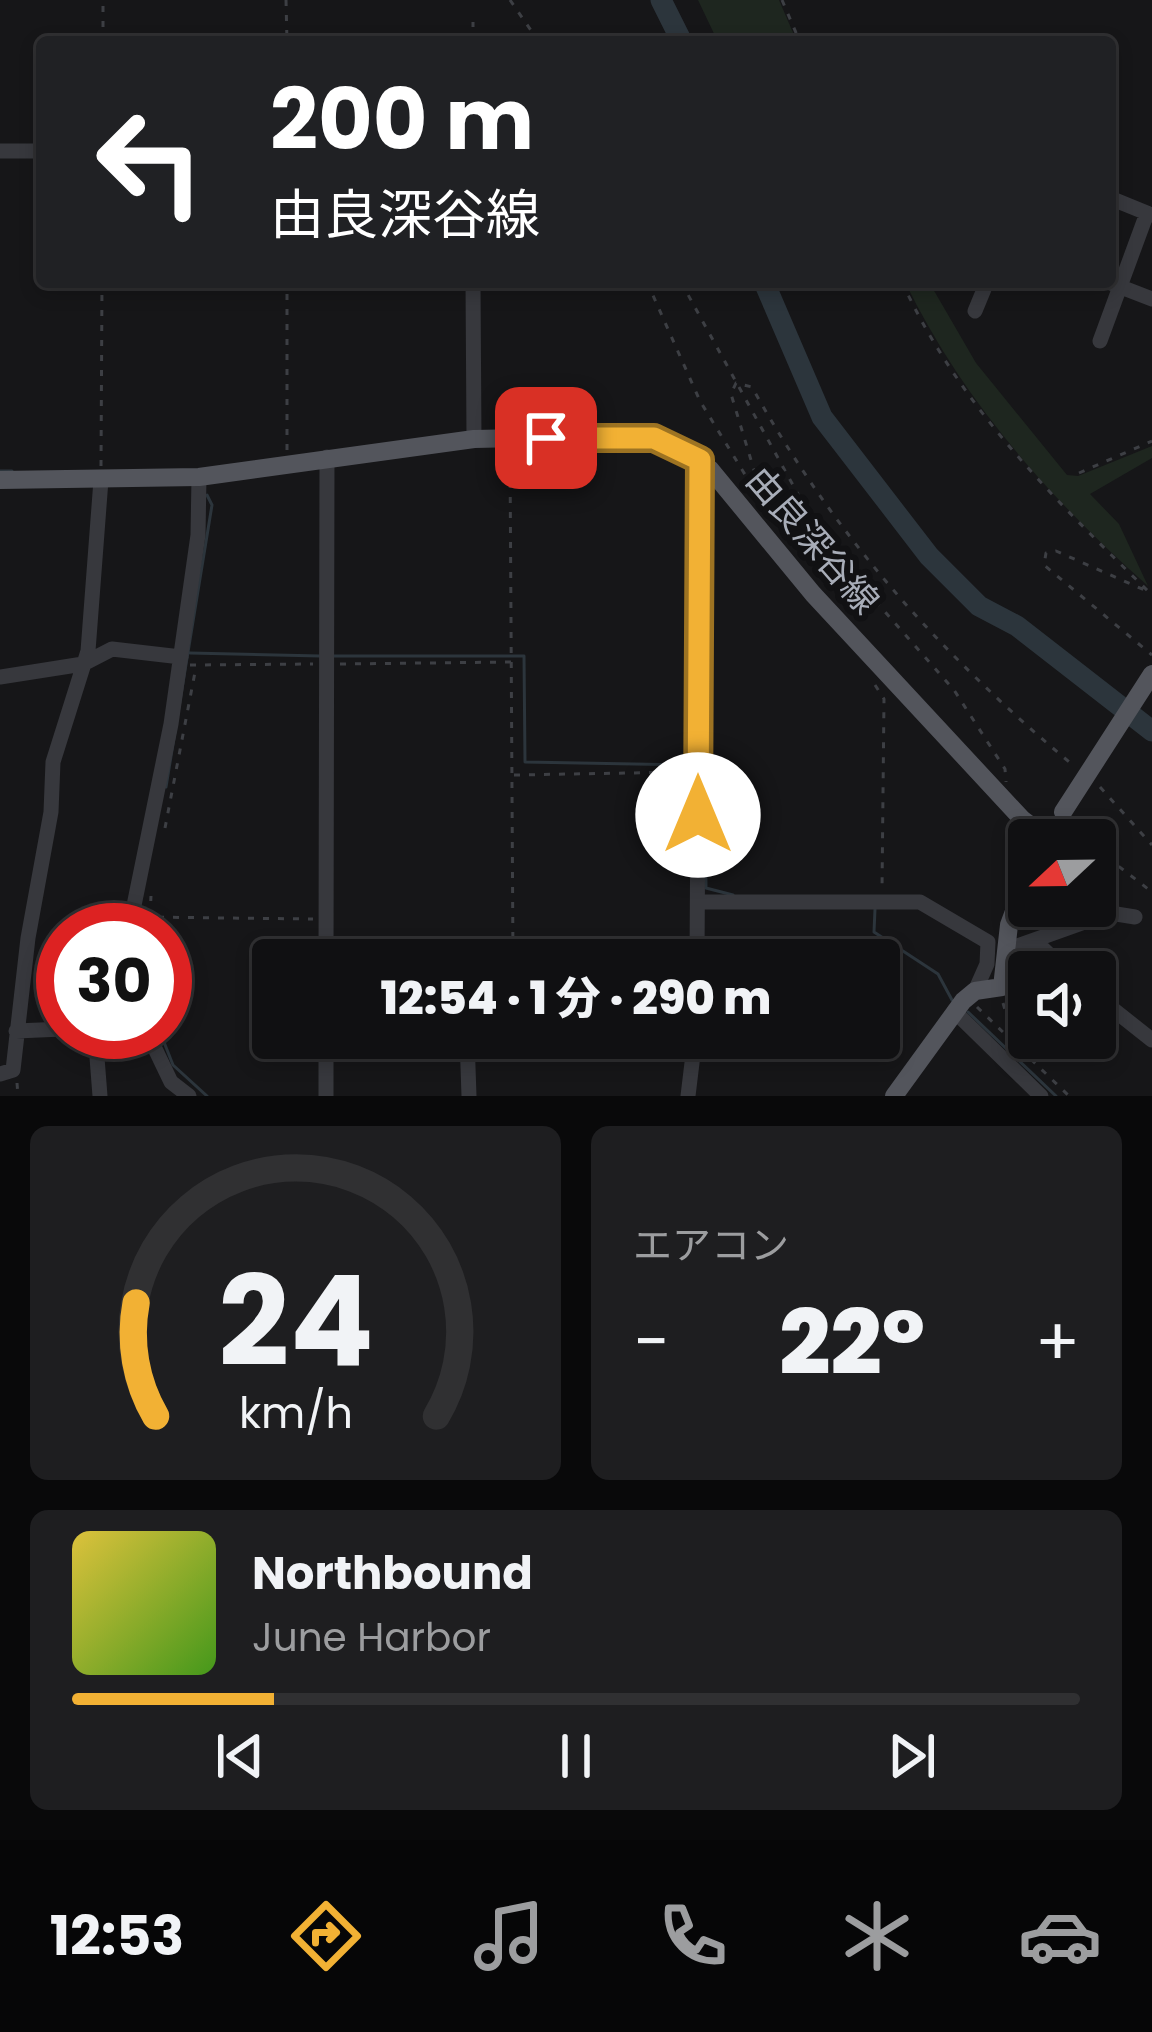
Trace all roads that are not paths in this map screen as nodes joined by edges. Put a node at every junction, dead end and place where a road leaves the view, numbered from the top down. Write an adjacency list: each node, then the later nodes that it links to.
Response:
1 (0, 151): 2 (street)
2 (36, 151)
3 (1116, 201): 4 (street)
4 (1150, 214): 5 (street)
5 (1116, 280)
6 (1116, 285): 10 (street)
7 (473, 288): 13 (street)
8 (985, 288): 11 (street)
9 (1113, 288): 12 (street)
10 (1152, 299)
11 (975, 311)
12 (1100, 340)
13 (474, 439): 14 (main road, 由良深谷線); 15 (main road, 由良深谷線)
14 (327, 457): 16 (main road, 由良深谷線); 29 (street)
15 (700, 460): 23 (main road, 由良深谷線); 25 (street)
16 (199, 477): 17 (main road, 由良深谷線); 19 (street)
17 (101, 480): 18 (main road, 由良深谷線); 20 (street)
18 (0, 481)
19 (186, 662): 20 (street); 26 (street)
20 (83, 664): 22 (street); 37 (street)
21 (1152, 674): 24 (main road, bridge)
22 (0, 677)
23 (1038, 819)
24 (1062, 819)
25 (698, 902): 30 (street); 34 (street)
26 (134, 903)
27 (1135, 916): 31 (street)
28 (1010, 927): 32 (main road)
29 (326, 939)
30 (697, 939)
31 (1037, 943): 32 (street); 33 (street)
32 (1006, 950): 34 (main road)
33 (1045, 951)
34 (965, 1000): 50 (main road); 51 (street)
35 (1116, 1012): 38 (street)
36 (36, 1030): 37 (street)
37 (16, 1031): 44 (street)
38 (1152, 1040)
39 (97, 1059): 45 (street)
40 (160, 1059): 46 (street)
41 (326, 1059): 47 (street)
42 (468, 1059): 48 (street)
43 (692, 1059): 49 (street)
44 (0, 1074)
45 (100, 1096)
46 (189, 1096)
47 (326, 1096)
48 (469, 1096)
49 (688, 1096)
50 (894, 1096)
51 (1041, 1096)

